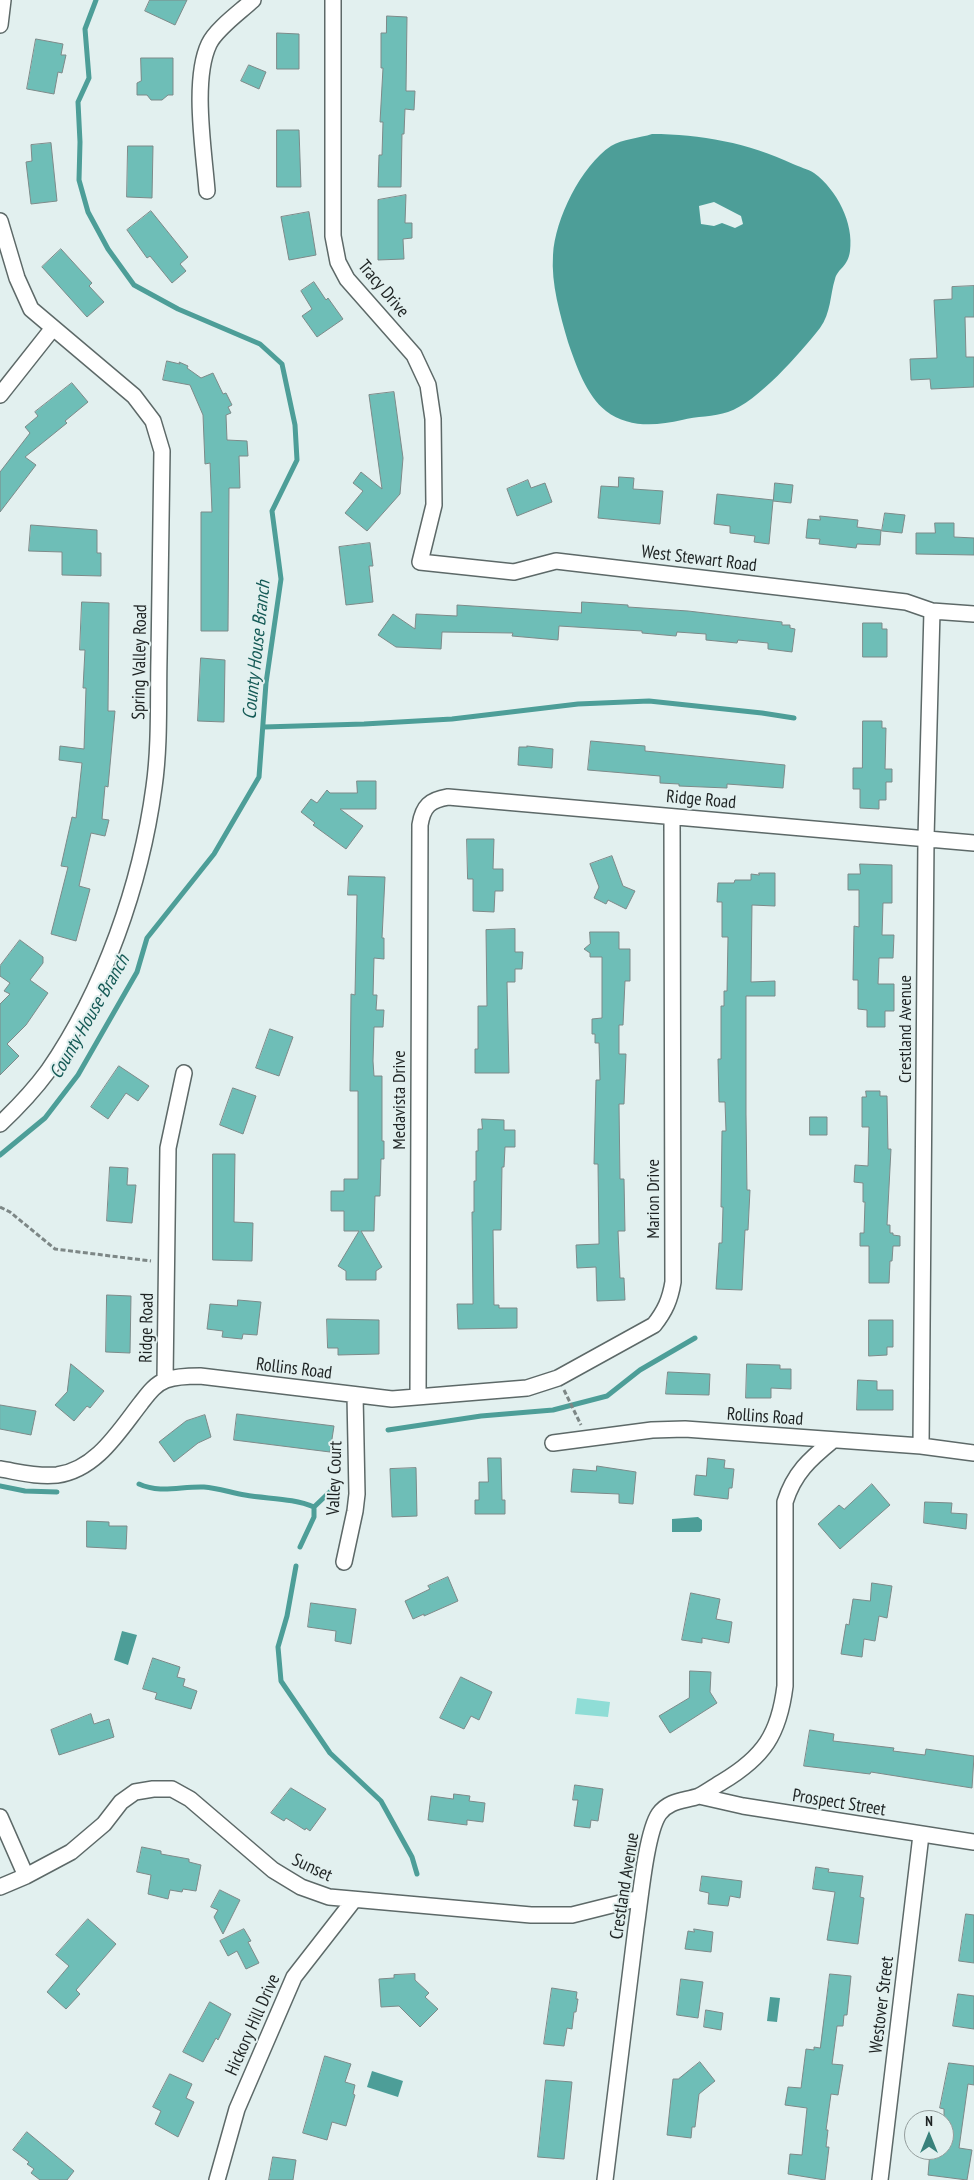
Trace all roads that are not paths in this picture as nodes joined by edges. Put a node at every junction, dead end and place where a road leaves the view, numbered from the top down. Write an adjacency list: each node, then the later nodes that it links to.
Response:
1 (3, 0): 4 (street)
2 (253, 0): 5 (street)
3 (333, 0): 9 (street, Tracy Drive)
4 (0, 25)
5 (207, 190)
6 (0, 221): 7 (street, Spring Valley Road)
7 (53, 328): 8 (street); 17 (street, Spring Valley Road)
8 (0, 395)
9 (420, 562): 10 (street, West Stewart Road)
10 (932, 611): 11 (street, West Stewart Road); 14 (street, Crestland Avenue)
11 (974, 614)
12 (427, 804): 13 (street, Ridge Road); 20 (street, Medavista Drive)
13 (672, 816): 14 (street, Ridge Road); 20 (street, Marion Drive)
14 (926, 838): 15 (street, Ridge Road); 23 (street, Crestland Avenue)
15 (974, 843)
16 (184, 1073): 18 (street, Ridge Road)
17 (0, 1124)
18 (165, 1380): 19 (street, Rollins Road); 25 (street, Ridge Road)
19 (355, 1396): 20 (street, Rollins Road); 26 (street, Valley Court)
20 (418, 1397)
21 (832, 1440): 22 (street, Rollins Road); 23 (street, Rollins Road); 27 (street, Crestland Avenue)
22 (553, 1443)
23 (921, 1446): 24 (street, Rollins Road)
24 (974, 1452)
25 (0, 1469)
26 (344, 1562)
27 (699, 1796): 29 (street, Prospect Street); 33 (street, Crestland Avenue)
28 (0, 1817): 31 (street)
29 (921, 1835): 30 (street, Prospect Street); 37 (street, Westover Street)
30 (974, 1842)
31 (26, 1876): 32 (street, Sunset); 34 (street, Sunset)
32 (0, 1887)
33 (640, 1898): 34 (street, Sunset); 36 (street, Crestland Avenue)
34 (354, 1900): 35 (street, Hickory Hill Drive)
35 (217, 2180)
36 (605, 2180)
37 (880, 2180)

